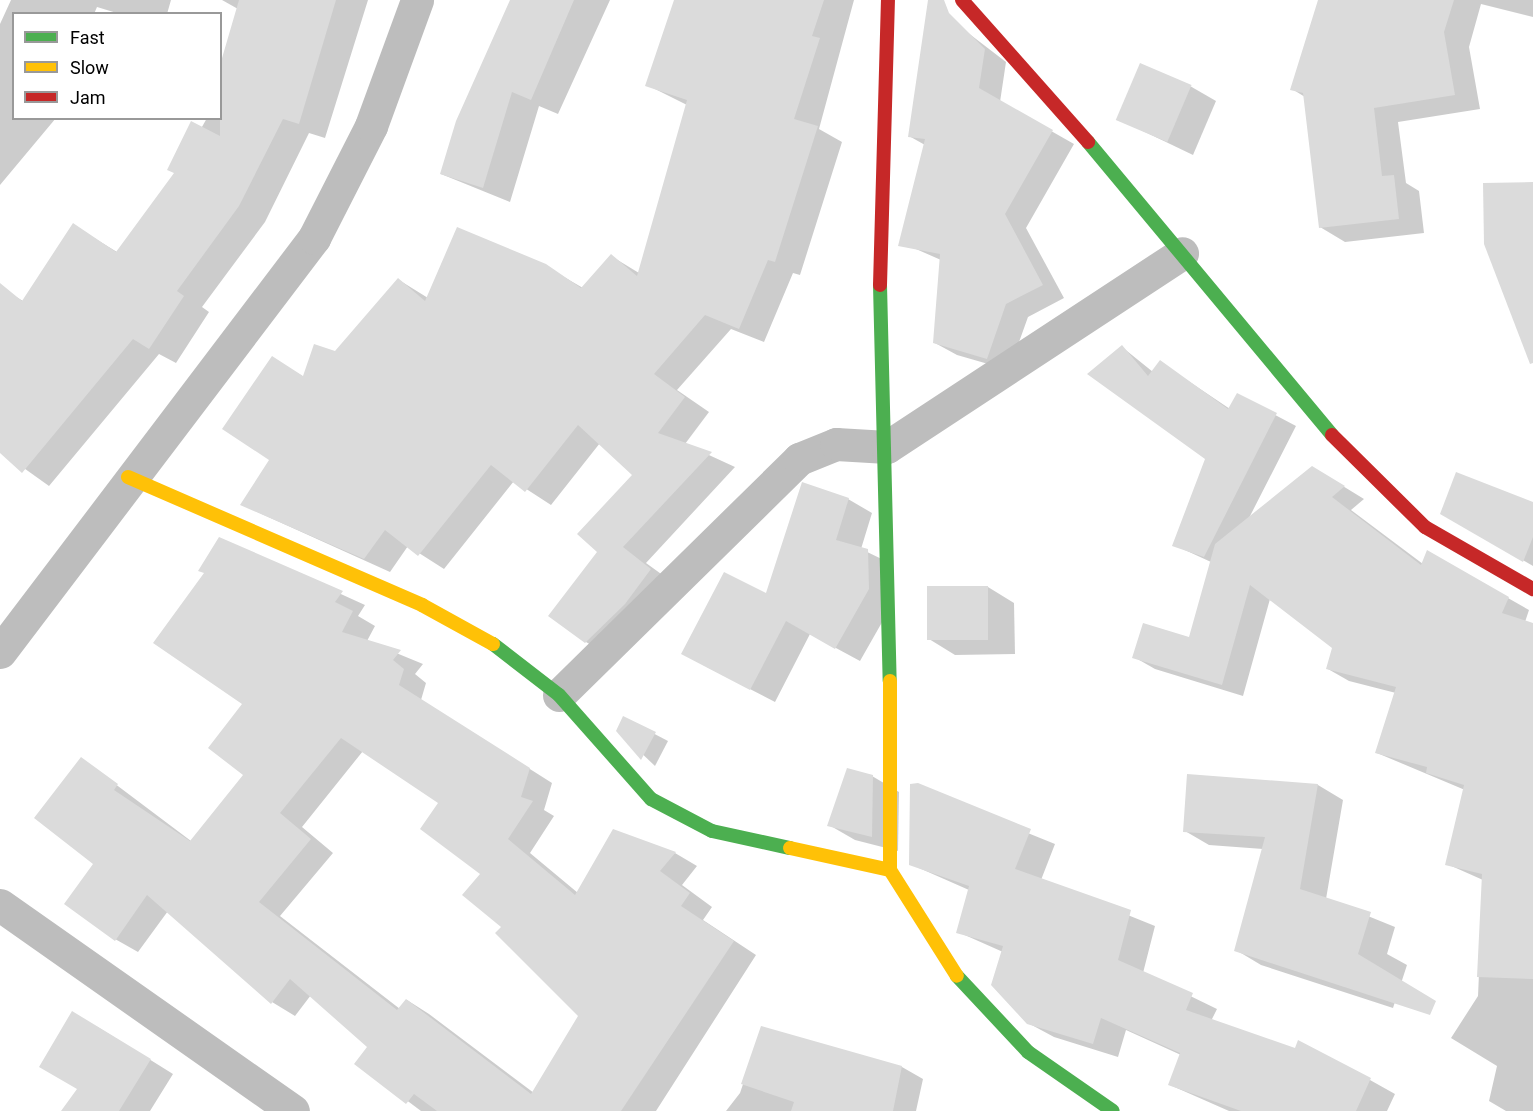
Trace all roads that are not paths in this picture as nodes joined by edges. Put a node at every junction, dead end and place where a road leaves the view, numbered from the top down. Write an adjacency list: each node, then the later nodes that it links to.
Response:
1 (417, 0): 6 (street)
2 (888, 0): 5 (street)
3 (962, 0): 4 (street)
4 (1182, 254): 5 (street); 7 (street)
5 (887, 447): 9 (street); 10 (street)
6 (128, 477): 8 (street); 9 (street)
7 (1533, 589)
8 (0, 652)
9 (559, 695): 10 (street)
10 (890, 870): 13 (street)
11 (0, 905): 12 (street)
12 (295, 1111)
13 (1113, 1111)

